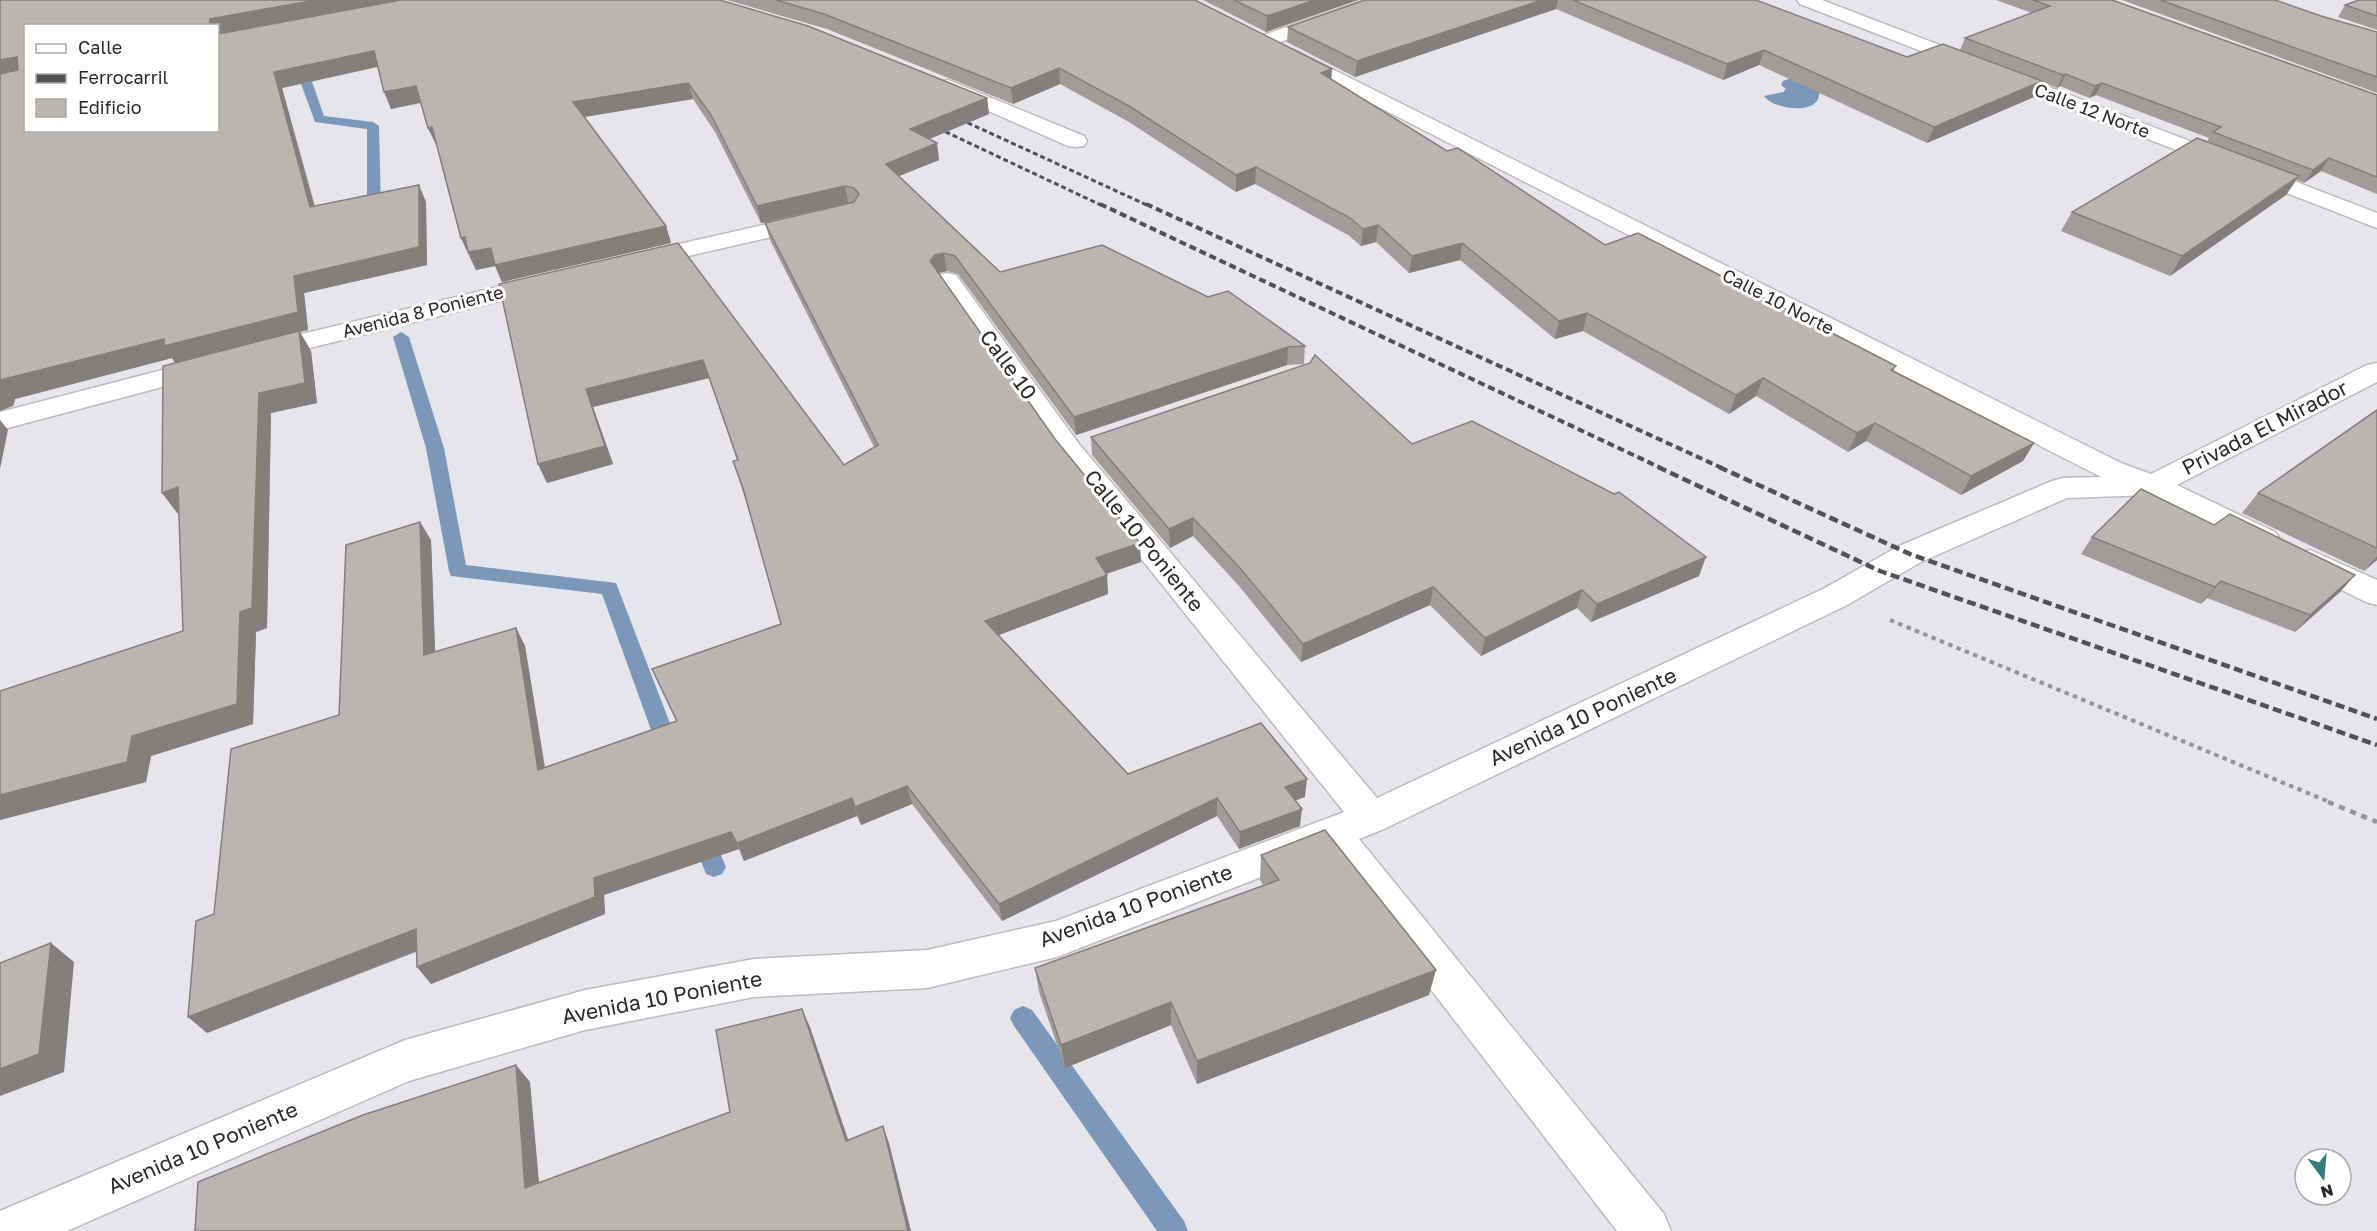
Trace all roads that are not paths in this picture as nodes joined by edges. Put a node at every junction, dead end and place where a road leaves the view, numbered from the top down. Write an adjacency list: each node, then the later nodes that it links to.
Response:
1 (1382, 0): 13 (street, Calle 10 Norte)
2 (1806, 0): 6 (street, Calle 12 Norte)
3 (928, 78): 4 (street)
4 (1076, 141)
5 (837, 215): 7 (street)
6 (2377, 221)
7 (617, 266)
8 (571, 276): 11 (street, Avenida 8 Poniente)
9 (947, 280): 12 (street, Calle 10)
10 (2377, 371): 13 (street, Privada El Mirador)
11 (0, 421)
12 (1080, 447): 15 (street, Calle 10 Poniente)
13 (2153, 485): 14 (street, Calle 10 Norte); 15 (street, Avenida 10 Poniente)
14 (2377, 594)
15 (1371, 818): 16 (street, Avenida 10 Poniente)
16 (1332, 833): 17 (street, Avenida 10 Poniente); 18 (street)
17 (11, 1231)
18 (1647, 1231)

